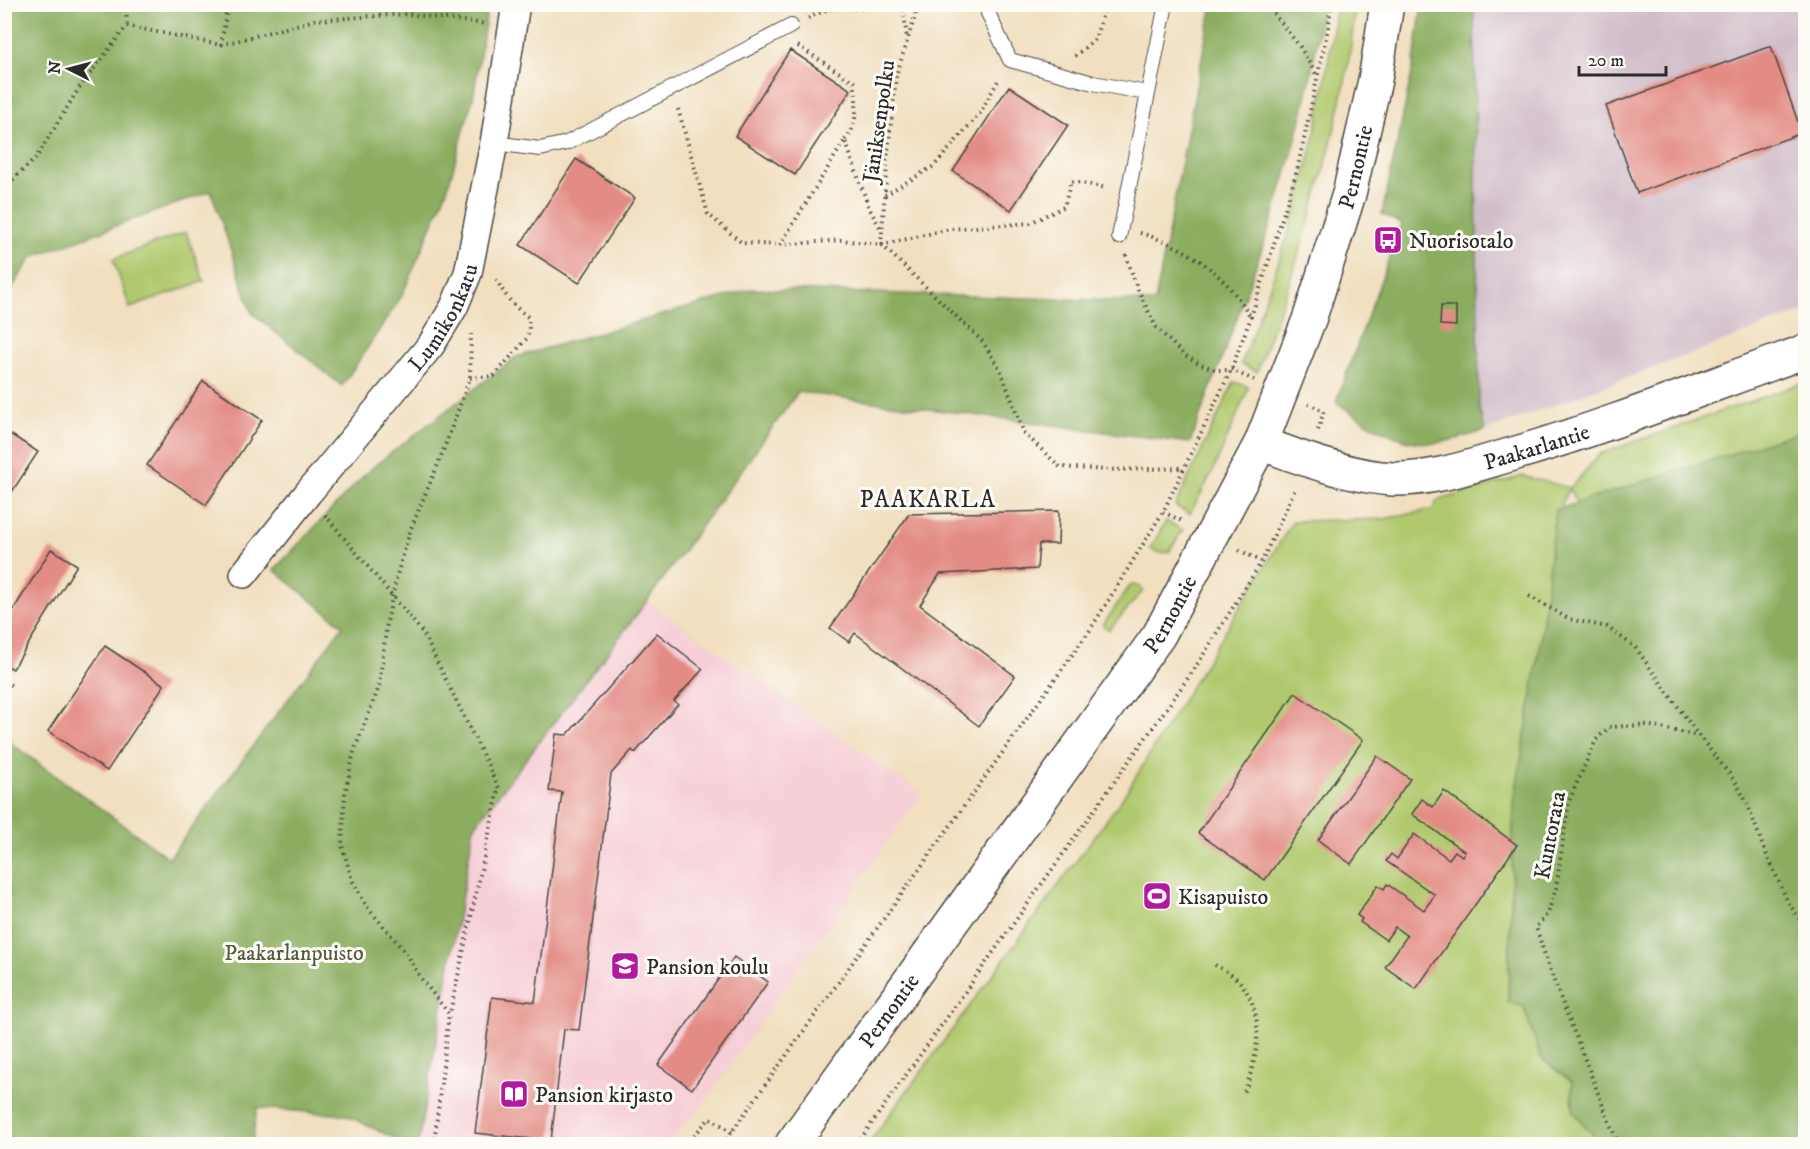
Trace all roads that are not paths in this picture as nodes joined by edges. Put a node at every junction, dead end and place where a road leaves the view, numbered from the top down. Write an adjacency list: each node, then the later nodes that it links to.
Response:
1 (516, 4): 7 (street, Lumikonkatu)
2 (991, 4): 6 (lane)
3 (1166, 4): 6 (lane)
4 (1386, 4): 10 (street, Pernontie)
5 (791, 26): 7 (lane)
6 (1147, 93): 8 (lane)
7 (494, 143): 11 (street, Lumikonkatu)
8 (1120, 232)
9 (1806, 351): 10 (street, Paakarlantie)
10 (1261, 443): 12 (street, Pernontie)
11 (244, 574)
12 (792, 1144)

